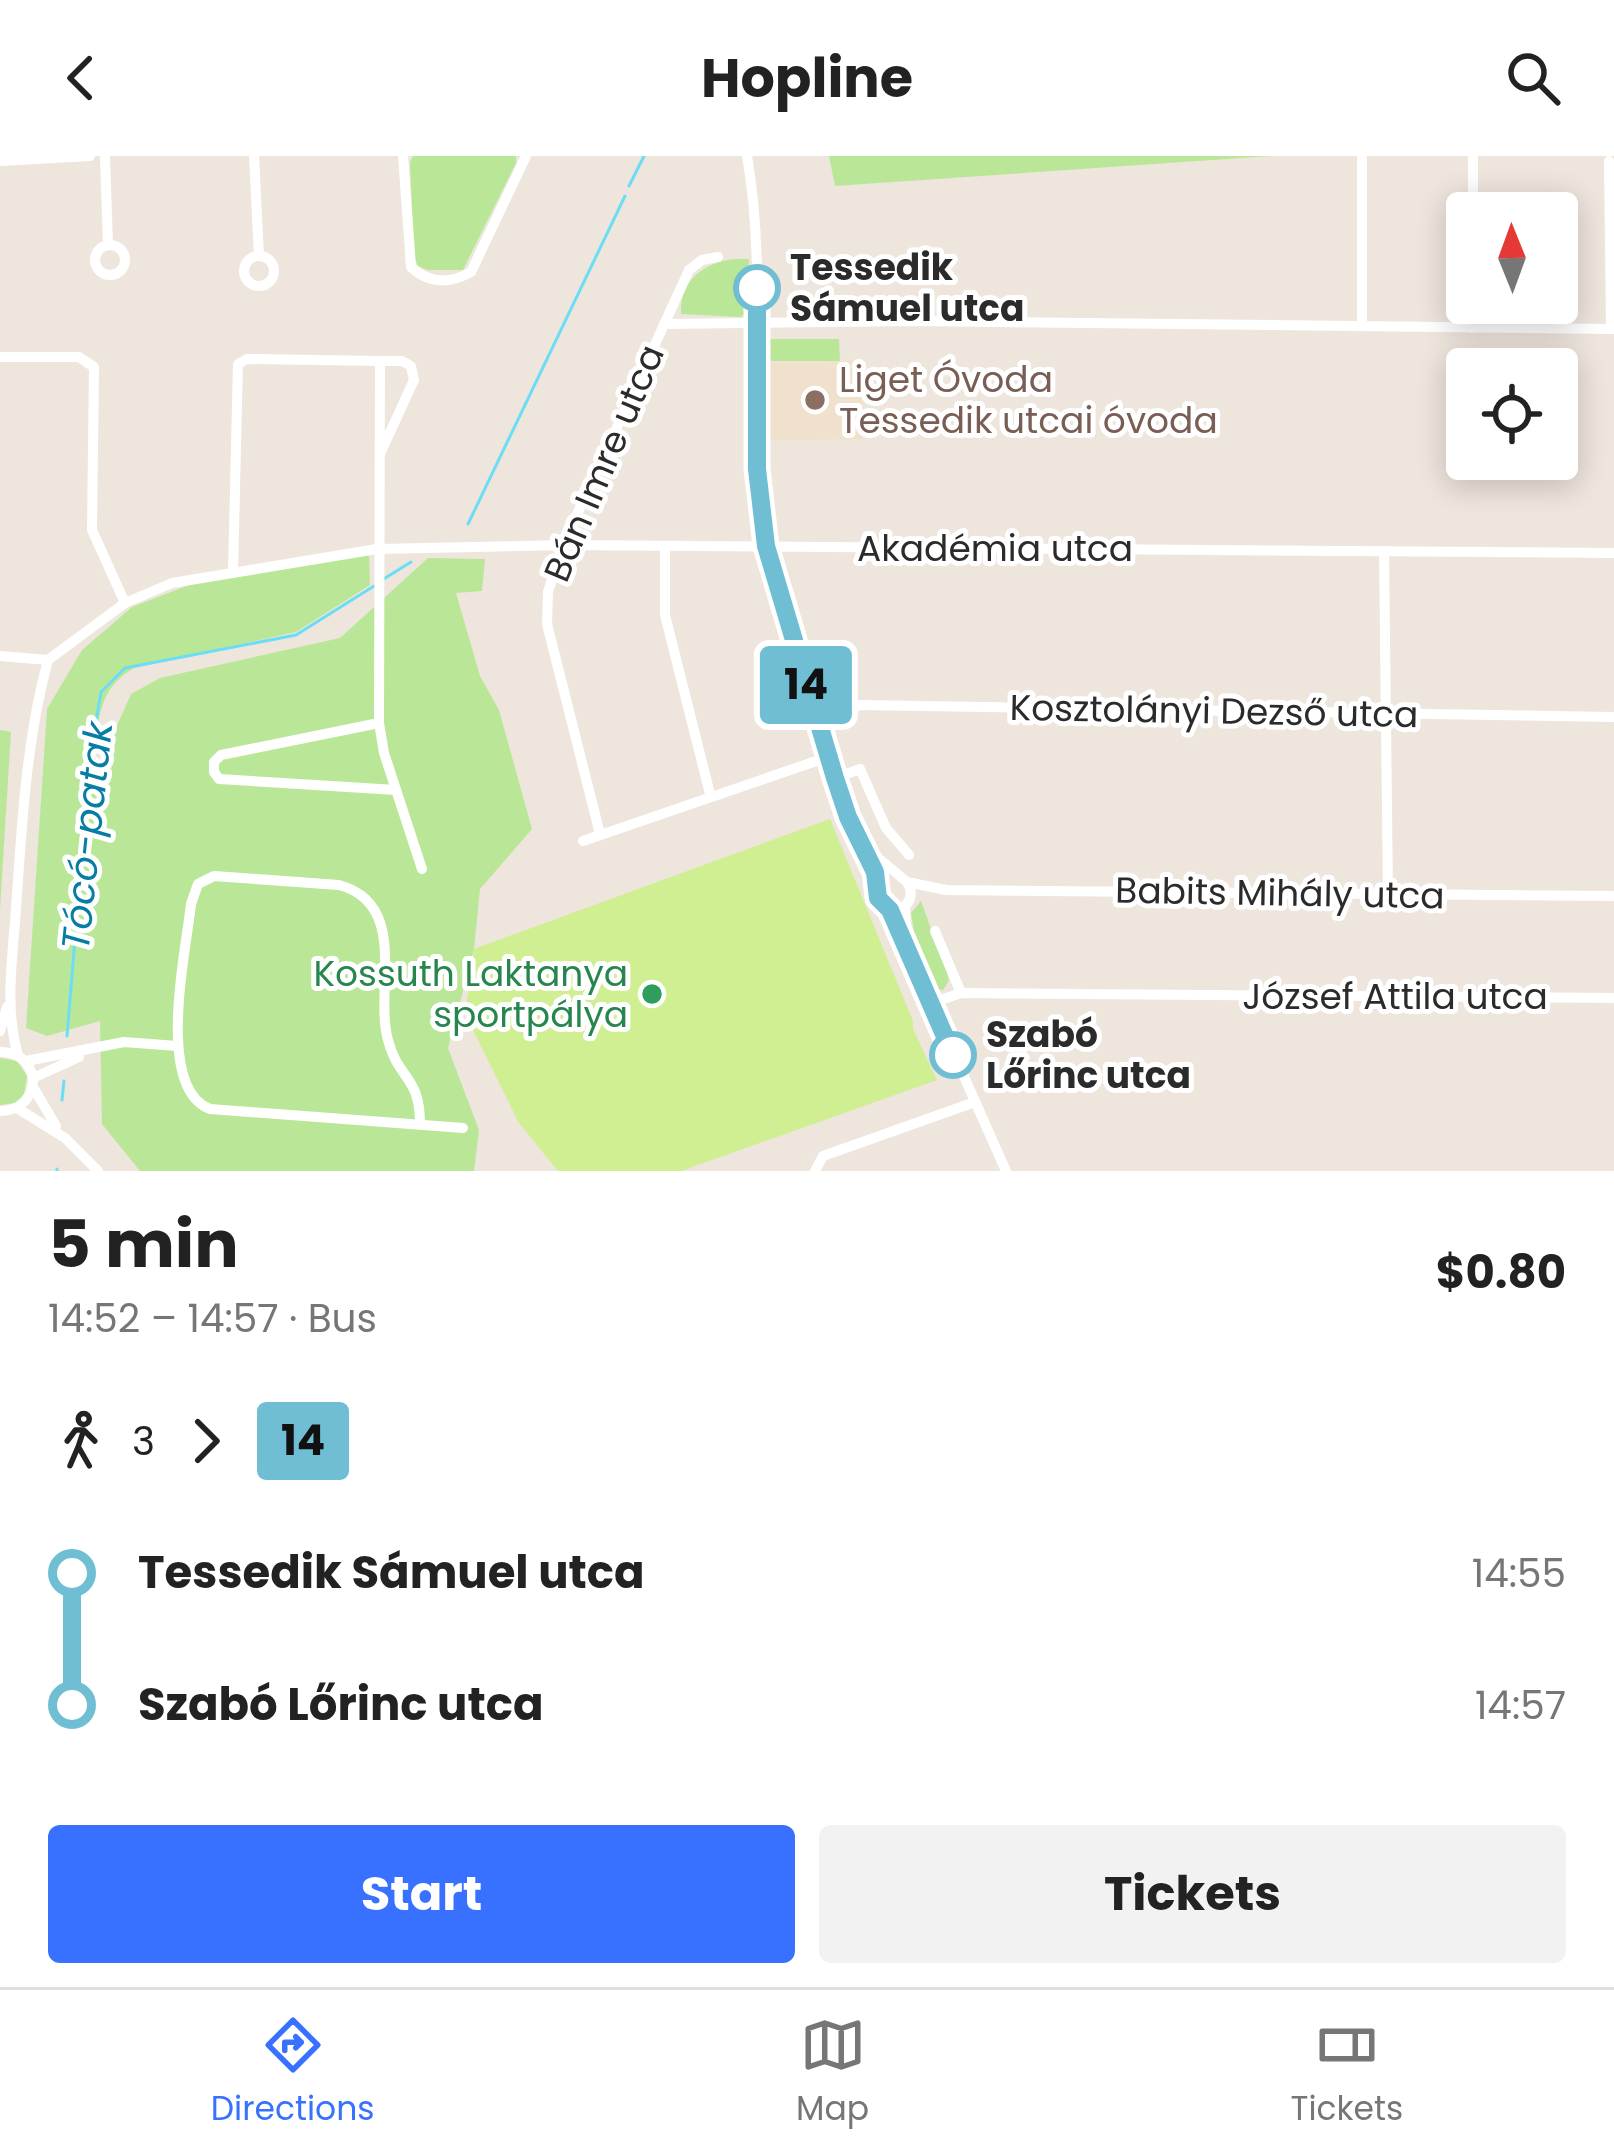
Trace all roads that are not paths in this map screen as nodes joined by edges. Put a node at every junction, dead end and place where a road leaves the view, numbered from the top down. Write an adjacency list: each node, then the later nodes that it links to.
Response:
1 (90, 156): 9 (street)
2 (105, 156): 13 (street)
3 (254, 156): 14 (street)
4 (403, 156): 5 (street)
5 (526, 156)
6 (747, 156): 16 (street)
7 (1362, 158): 19 (street)
8 (1473, 158): 11 (street)
9 (0, 161)
10 (1609, 161): 12 (street)
11 (1473, 192)
12 (1612, 213): 21 (street)
13 (108, 244)
14 (259, 256)
15 (718, 257): 17 (street, Bán Imre utca)
16 (757, 323): 17 (street); 19 (street); 26 (street)
17 (664, 324): 25 (street, Bán Imre utca)
18 (1472, 324): 20 (street)
19 (1362, 326): 20 (street)
20 (1472, 328): 21 (street)
21 (1612, 329)
22 (0, 357): 32 (street)
23 (380, 361): 24 (street); 24 (street); 31 (street)
24 (379, 458): 28 (street)
25 (563, 545): 27 (street, Akadémia utca); 28 (street, Akadémia utca); 43 (street, Bán Imre utca)
26 (766, 546): 27 (street, Akadémia utca); 29 (street, Akadémia utca); 37 (street)
27 (664, 548): 42 (street)
28 (377, 549): 31 (street, Akadémia utca); 38 (street)
29 (1384, 551): 30 (street, Akadémia utca); 35 (street)
30 (1614, 553)
31 (233, 572): 32 (street, Akadémia utca)
32 (125, 603): 34 (street, Akadémia utca)
33 (0, 656): 34 (street)
34 (48, 660): 58 (street)
35 (1385, 714): 36 (street, Kosztolányi Dezső utca); 37 (street, Kosztolányi Dezső utca); 51 (street)
36 (1614, 717)
37 (818, 721): 39 (street)
38 (379, 723): 41 (street); 41 (street)
39 (828, 757): 40 (street); 42 (street)
40 (835, 778): 45 (street); 46 (street)
41 (396, 790): 47 (street)
42 (710, 794): 43 (street)
43 (599, 834): 44 (street)
44 (583, 841)
45 (864, 845): 48 (street); 49 (street)
46 (910, 854)
47 (422, 869)
48 (902, 879): 49 (street); 50 (street, Babits Mihály utca); 53 (street)
49 (879, 887): 54 (street)
50 (946, 890): 51 (street, Babits Mihály utca); 53 (street, Babits Mihály utca)
51 (1388, 895): 52 (street, Babits Mihály utca)
52 (1614, 896)
53 (908, 902): 54 (street); 56 (street)
54 (890, 910): 56 (street)
55 (935, 931): 57 (street)
56 (908, 951): 60 (street)
57 (961, 993): 59 (street, József Attila utca); 60 (street, József Attila utca)
58 (10, 998): 61 (street); 65 (street)
59 (1614, 998)
60 (929, 1004): 67 (street)
61 (0, 1031)
62 (176, 1046): 63 (street); 70 (street); 70 (street)
63 (96, 1049): 65 (street); 66 (street)
64 (0, 1052): 65 (street)
65 (22, 1058): 66 (street)
66 (33, 1082): 68 (street); 72 (street)
67 (975, 1102): 74 (street); 75 (street)
68 (17, 1108): 69 (street); 72 (street)
69 (0, 1111)
70 (420, 1124): 71 (street)
71 (463, 1128)
72 (65, 1138): 73 (street)
73 (98, 1171)
74 (815, 1171)
75 (1006, 1171)

